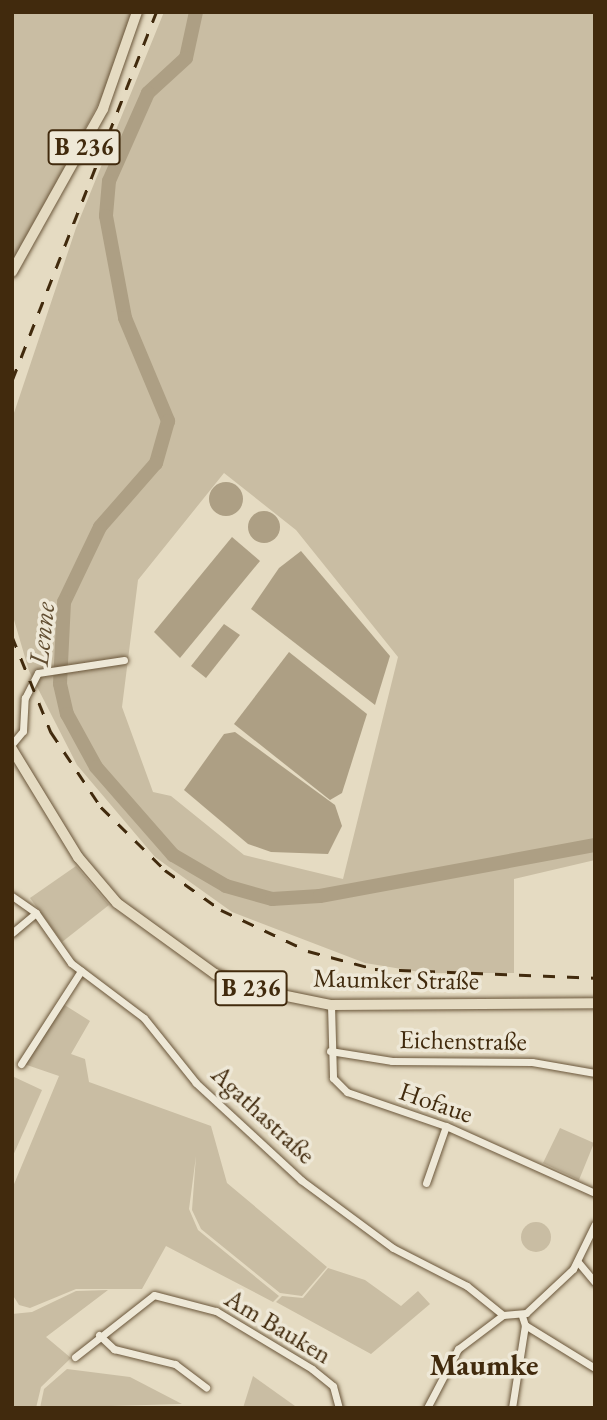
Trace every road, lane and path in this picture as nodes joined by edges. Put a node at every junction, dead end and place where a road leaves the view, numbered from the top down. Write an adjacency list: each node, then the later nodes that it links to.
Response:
1 (137, 12): 2 (main road, B 236)
2 (12, 272)
3 (124, 660): 4 (street)
4 (12, 744)
5 (12, 749): 11 (main road, Maumker Straße / B 236)
6 (12, 896): 7 (street, Agathastraße)
7 (36, 913): 8 (street); 9 (street, Agathastraße)
8 (12, 933)
9 (81, 971): 13 (street); 21 (street, Agathastraße)
10 (595, 1003): 11 (main road, Maumker Straße / B 236)
11 (331, 1005): 12 (street, Hofaue)
12 (330, 1051): 14 (street, Eichenstraße); 15 (street, Hofaue)
13 (21, 1064)
14 (595, 1073)
15 (446, 1126): 16 (street); 17 (street, Hofaue)
16 (426, 1182)
17 (595, 1193)
18 (595, 1224): 19 (street)
19 (578, 1262): 20 (street); 22 (street)
20 (595, 1282)
21 (503, 1315): 22 (street); 29 (street)
22 (523, 1315): 23 (street)
23 (526, 1325): 26 (street); 30 (street)
24 (99, 1335): 25 (street, Am Bauken); 27 (street); 28 (street, Am Bauken)
25 (75, 1356)
26 (595, 1368)
27 (206, 1387)
28 (339, 1408)
29 (427, 1408)
30 (512, 1408)

